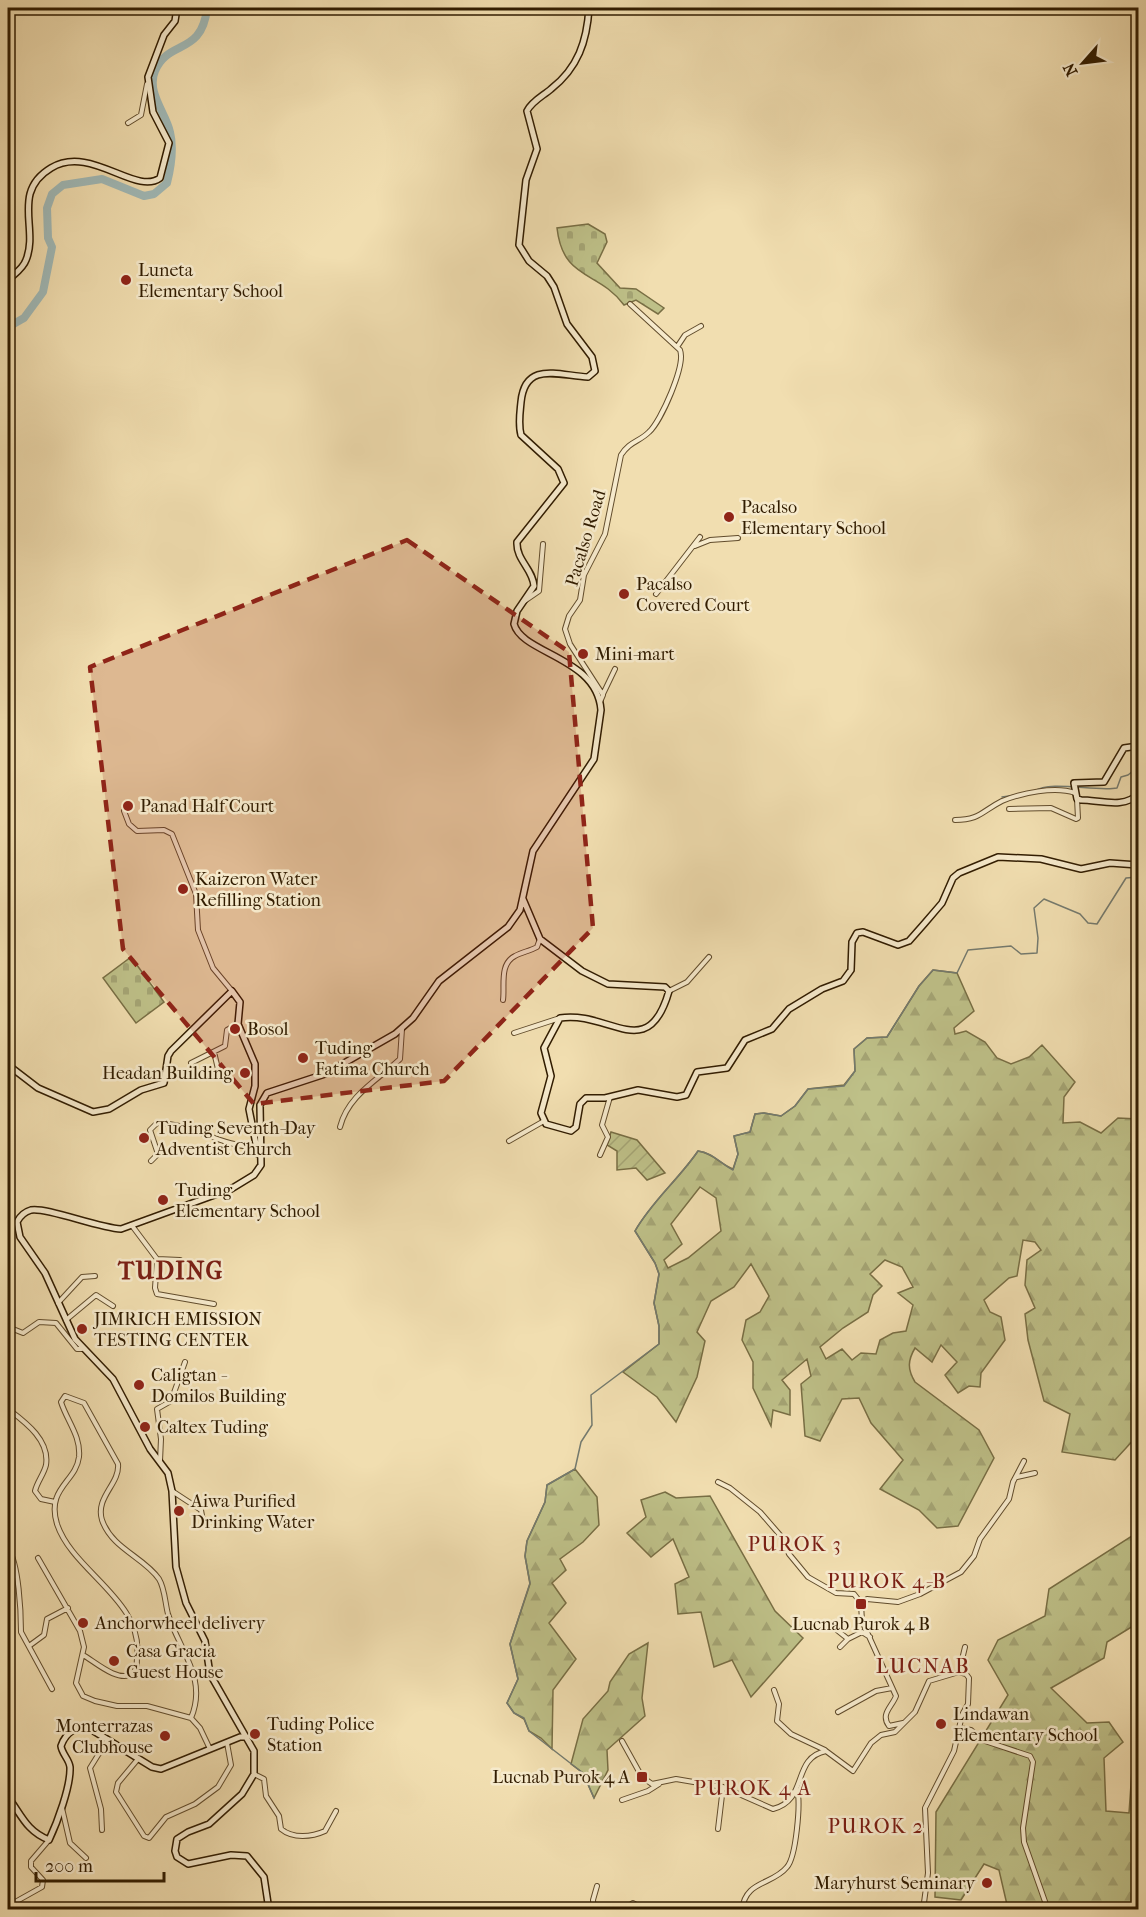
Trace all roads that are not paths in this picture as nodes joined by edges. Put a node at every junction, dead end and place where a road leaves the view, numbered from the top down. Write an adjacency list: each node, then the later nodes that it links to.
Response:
1 (177, 8): 3 (main road)
2 (589, 8): 14 (main road)
3 (148, 77): 4 (street); 5 (main road)
4 (128, 123)
5 (8, 280)
6 (630, 304): 8 (street)
7 (701, 326): 8 (street)
8 (677, 347): 16 (street, Pacalso Road)
9 (700, 537): 12 (street)
10 (738, 538): 12 (street)
11 (543, 544): 14 (street)
12 (695, 546): 13 (street)
13 (656, 594)
14 (523, 602): 17 (main road)
15 (615, 669): 16 (street)
16 (603, 695): 17 (street)
17 (600, 702): 25 (main road)
18 (1138, 746): 20 (main road)
19 (1138, 794): 20 (main road)
20 (1076, 796): 21 (street); 23 (street)
21 (1009, 809)
22 (124, 811): 28 (street)
23 (955, 820)
24 (1138, 865): 39 (main road)
25 (523, 900): 26 (main road); 33 (main road)
26 (540, 939): 29 (main road); 30 (street)
27 (709, 957): 29 (street)
28 (232, 991): 32 (main road); 37 (main road)
29 (669, 991): 31 (main road)
30 (504, 1000)
31 (560, 1018): 34 (street); 40 (main road)
32 (238, 1024): 35 (street); 43 (main road)
33 (402, 1029): 41 (street); 46 (main road)
34 (514, 1033)
35 (214, 1052): 36 (street); 38 (street)
36 (191, 1063)
37 (8, 1065)
38 (211, 1077)
39 (610, 1097): 40 (main road); 44 (street)
40 (544, 1121): 42 (street)
41 (340, 1126)
42 (509, 1141)
43 (257, 1146): 45 (street); 46 (main road)
44 (600, 1155)
45 (151, 1161)
46 (261, 1165): 47 (main road)
47 (133, 1227): 48 (street); 51 (main road)
48 (157, 1259): 49 (street); 53 (street)
49 (180, 1260)
50 (95, 1276): 51 (street)
51 (58, 1304): 54 (main road)
52 (113, 1305): 54 (street)
53 (214, 1305)
54 (66, 1320): 56 (main road)
55 (8, 1327): 56 (street)
56 (82, 1349): 60 (main road)
57 (185, 1362): 60 (street)
58 (8, 1409): 65 (street)
59 (1024, 1461): 62 (street)
60 (160, 1462): 64 (main road)
61 (1035, 1473): 62 (street)
62 (1016, 1478): 69 (street)
63 (718, 1482): 69 (street)
64 (172, 1491): 66 (street); 86 (main road)
65 (55, 1502): 77 (street); 83 (street)
66 (203, 1521)
67 (8, 1548): 74 (street)
68 (38, 1558): 70 (street)
69 (861, 1604): 73 (street)
70 (68, 1608): 74 (street); 77 (street)
71 (828, 1623): 72 (street)
72 (848, 1639): 73 (street); 75 (street)
73 (873, 1640): 79 (street)
74 (29, 1646): 80 (street)
75 (840, 1647)
76 (965, 1647): 78 (street)
77 (82, 1655): 83 (street)
78 (959, 1672): 84 (street); 85 (street)
79 (892, 1688): 82 (street); 84 (street)
80 (52, 1689)
81 (774, 1690): 93 (street)
82 (838, 1712)
83 (191, 1718): 92 (street)
84 (904, 1722): 93 (street)
85 (959, 1728): 114 (street); 115 (street)
86 (244, 1731): 87 (main road); 88 (main road)
87 (240, 1737): 88 (main road); 91 (main road)
88 (247, 1737): 95 (main road)
89 (109, 1738): 94 (main road); 101 (main road); 104 (street)
90 (622, 1741): 96 (street)
91 (227, 1743): 92 (main road); 94 (street)
92 (210, 1749): 94 (main road)
93 (826, 1751): 98 (street)
94 (139, 1758)
95 (254, 1774): 102 (street); 109 (main road)
96 (659, 1783): 97 (street); 100 (street)
97 (723, 1787): 98 (street); 103 (street)
98 (797, 1789): 113 (street)
99 (8, 1797): 105 (main road)
100 (622, 1800)
101 (62, 1808): 105 (main road); 106 (street)
102 (336, 1811)
103 (718, 1829)
104 (102, 1830)
105 (49, 1840): 108 (street)
106 (86, 1858)
107 (597, 1886): 110 (street)
108 (8, 1906)
109 (269, 1910)
110 (594, 1910)
111 (623, 1910): 112 (street)
112 (645, 1910)
113 (742, 1910)
114 (923, 1910)
115 (1048, 1910)

